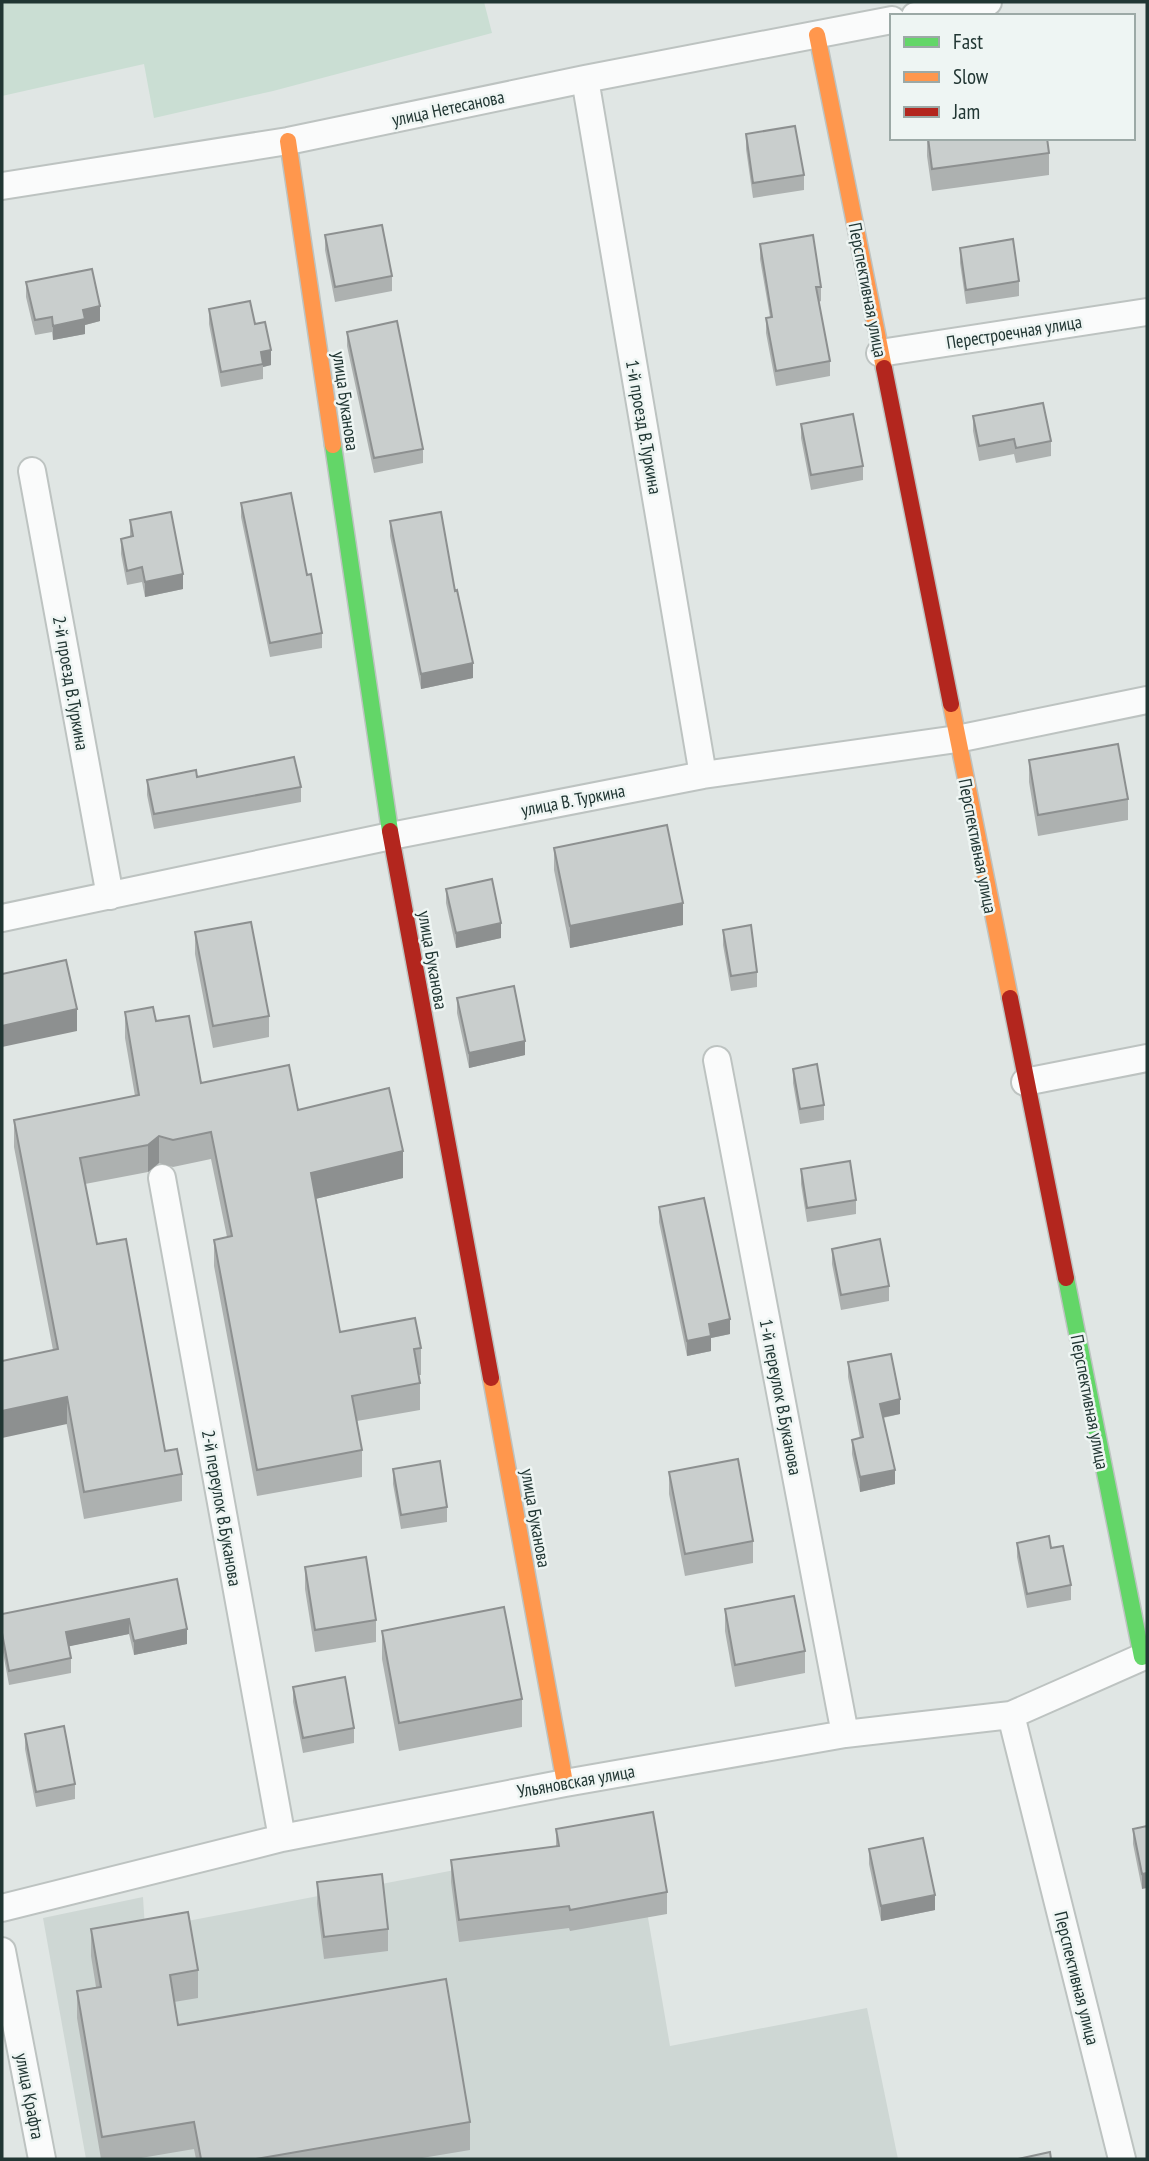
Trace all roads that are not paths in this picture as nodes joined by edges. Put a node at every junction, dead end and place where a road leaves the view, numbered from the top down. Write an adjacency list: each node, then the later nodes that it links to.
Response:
1 (988, 2): 2 (street)
2 (925, 14)
3 (890, 20): 4 (street, улица Нетесанова)
4 (817, 34): 5 (street, улица Нетесанова); 9 (street, Перспективная улица)
5 (585, 79): 6 (street, улица Нетесанова); 13 (street, 1-й проезд В.Туркина)
6 (288, 141): 7 (street, улица Нетесанова); 14 (street, улица Буканова)
7 (2, 186)
8 (1147, 312): 9 (street, Перестроечная улица)
9 (880, 353): 12 (street, Перспективная улица)
10 (32, 471): 15 (street, 2-й проезд В.Туркина)
11 (1147, 700): 12 (street, улица В. Туркина)
12 (957, 739): 13 (street, улица В. Туркина); 19 (street, Перспективная улица)
13 (703, 775): 14 (street, улица В. Туркина)
14 (391, 836): 15 (street, улица В. Туркина); 24 (street, улица Буканова)
15 (110, 895): 16 (street, улица В. Туркина)
16 (2, 918)
17 (1147, 1058): 19 (street)
18 (718, 1060): 23 (street, 1-й переулок В.Буканова)
19 (1025, 1082): 21 (street, Перспективная улица)
20 (162, 1178): 25 (street, 2-й переулок В.Буканова)
21 (1144, 1656): 22 (street, Ульяновская улица)
22 (1011, 1715): 23 (street, Ульяновская улица); 29 (street, Перспективная улица)
23 (845, 1734): 24 (street, Ульяновская улица)
24 (565, 1783): 25 (street, Ульяновская улица)
25 (282, 1838): 26 (street, Ульяновская улица)
26 (2, 1908)
27 (2, 1951): 28 (street, улица Крафта)
28 (42, 2159)
29 (1122, 2159)

